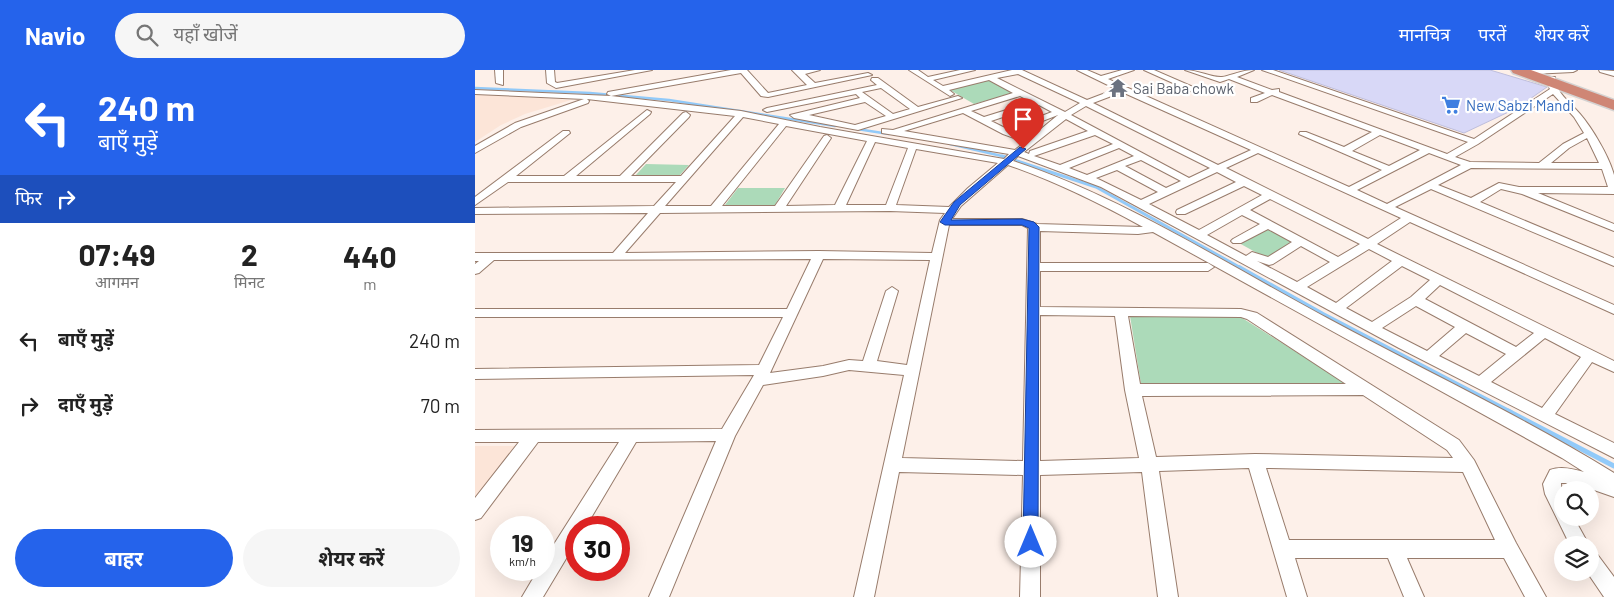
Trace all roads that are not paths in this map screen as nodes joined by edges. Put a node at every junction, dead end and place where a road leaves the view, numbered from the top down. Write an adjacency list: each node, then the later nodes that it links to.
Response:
1 (499, 70): 28 (street)
2 (550, 70): 21 (street)
3 (648, 70): 21 (street)
4 (743, 70): 32 (street); 40 (street)
5 (815, 70): 19 (street)
6 (913, 70): 25 (street)
7 (971, 70): 25 (street)
8 (1081, 70): 26 (street)
9 (1130, 70): 26 (street)
10 (1148, 70): 37 (street)
11 (1189, 70): 22 (street)
12 (1250, 70): 22 (street)
13 (1266, 70): 27 (street)
14 (1567, 70): 15 (street); 18 (street)
15 (1573, 70)
16 (1603, 70): 23 (street)
17 (1018, 71): 24 (street); 48 (street)
18 (1525, 71): 29 (highway)
19 (798, 72): 32 (street)
20 (866, 72): 32 (street); 33 (street)
21 (601, 74)
22 (1230, 74): 42 (street)
23 (1614, 74)
24 (990, 78): 36 (street); 41 (street)
25 (927, 79): 36 (street)
26 (1100, 79): 34 (street)
27 (1300, 82): 31 (street); 74 (street)
28 (500, 83)
29 (1552, 84): 49 (highway); 70 (street); 74 (street)
30 (475, 85): 40 (street)
31 (1291, 85)
32 (813, 86)
33 (881, 86): 38 (street); 53 (street)
34 (1122, 89): 48 (street); 78 (street)
35 (1281, 89): 42 (street)
36 (942, 90): 44 (street)
37 (1196, 90)
38 (856, 91): 45 (street); 52 (street)
39 (475, 92): 43 (street)
40 (624, 92): 43 (street); 52 (street)
41 (1020, 93): 47 (street); 51 (street)
42 (1272, 93): 46 (street); 67 (street)
43 (600, 96): 56 (street); 77 (street)
44 (958, 98): 51 (street); 53 (street)
45 (866, 99): 50 (street); 60 (street)
46 (1254, 100)
47 (1040, 102): 57 (street); 61 (street)
48 (1085, 102): 57 (street); 89 (street)
49 (1614, 103)
50 (839, 105): 59 (street); 63 (street)
51 (974, 107): 54 (street)
52 (767, 110): 59 (street)
53 (917, 110): 60 (street)
54 (964, 110): 61 (street); 64 (street)
55 (647, 112): 92 (street)
56 (741, 114): 62 (street); 96 (street)
57 (1063, 114): 65 (street); 66 (street); 73 (street)
58 (687, 115): 95 (street)
59 (798, 116): 63 (street)
60 (892, 117): 63 (street)
61 (984, 120): 65 (street)
62 (785, 122): 72 (street); 111 (street)
63 (859, 122): 64 (street)
64 (893, 132): 82 (street)
65 (1006, 132): 73 (street)
66 (1095, 132): 75 (street); 81 (street)
67 (1380, 132): 79 (street); 80 (street)
68 (566, 133): 94 (street)
69 (1303, 134): 80 (street)
70 (1588, 134): 86 (street); 91 (street)
71 (827, 138): 112 (street)
72 (873, 138): 76 (street); 108 (street)
73 (1031, 141): 82 (street)
74 (1475, 142): 84 (street)
75 (1119, 145): 83 (street); 88 (street)
76 (913, 146): 82 (street); 109 (street)
77 (475, 150)
78 (1258, 150): 89 (street); 101 (street)
79 (1428, 150): 84 (street); 90 (street)
80 (1344, 151): 90 (street)
81 (1033, 153): 82 (street); 88 (street)
82 (1015, 156): 88 (street); 117 (street); 121 (street)
83 (1141, 156): 87 (street); 97 (street)
84 (1448, 157): 85 (street)
85 (1469, 165): 86 (street); 99 (street)
86 (1542, 165): 91 (street)
87 (1118, 166): 93 (street); 103 (street)
88 (1063, 167): 93 (street)
89 (1219, 169): 97 (street); 98 (street)
90 (1391, 170): 101 (street)
91 (1608, 171): 100 (street)
92 (568, 178): 94 (street); 95 (street)
93 (1088, 178): 107 (street)
94 (508, 179): 105 (street)
95 (623, 179): 96 (street)
96 (683, 179): 113 (street)
97 (1189, 181): 103 (street)
98 (1243, 182): 104 (street); 116 (street)
99 (1430, 185): 106 (street); 110 (street)
100 (1614, 190): 102 (street)
101 (1347, 191): 110 (street)
102 (1521, 191): 106 (street); 122 (street)
103 (1165, 192): 107 (street)
104 (1269, 195): 114 (street); 126 (street)
105 (475, 202)
106 (1471, 203): 135 (street)
107 (1140, 204): 123 (street)
108 (839, 208): 109 (street); 112 (street)
109 (890, 208): 117 (street)
110 (1386, 208): 118 (street)
111 (714, 209): 112 (street); 113 (street)
112 (778, 209)
113 (657, 210): 115 (street); 128 (street)
114 (1242, 210): 119 (street); 123 (street)
115 (475, 211)
116 (1181, 212)
117 (948, 216): 120 (street); 132 (street)
118 (1409, 218): 126 (street); 144 (street)
119 (1267, 225): 124 (street); 125 (street)
120 (1034, 227): 121 (street); 136 (street)
121 (1156, 228): 175 (street)
122 (1614, 228)
123 (1199, 235): 127 (street)
124 (1237, 241)
125 (1300, 242): 127 (street); 134 (street)
126 (1369, 245): 133 (street); 134 (street)
127 (1225, 249): 140 (street)
128 (617, 255): 129 (street); 131 (street)
129 (819, 255): 132 (street); 147 (street)
130 (475, 257): 131 (street)
131 (491, 257): 138 (street)
132 (936, 257): 157 (street)
133 (1400, 261): 139 (street); 143 (street)
134 (1338, 262): 140 (street)
135 (1614, 262)
136 (1035, 267): 137 (street); 145 (street)
137 (1208, 267)
138 (475, 270)
139 (1438, 280): 142 (street); 151 (street)
140 (1297, 288): 143 (street)
141 (892, 292): 155 (street)
142 (1416, 300): 149 (street); 150 (street)
143 (1337, 309): 150 (street)
144 (1614, 310)
145 (1034, 311): 146 (street); 173 (street)
146 (1121, 311): 161 (street); 162 (street)
147 (791, 312): 148 (street); 159 (street)
148 (475, 313)
149 (1465, 326): 152 (street); 154 (street)
150 (1372, 328): 154 (street)
151 (1545, 331): 152 (street); 153 (street)
152 (1515, 354): 160 (street)
153 (1590, 355): 156 (street); 163 (street)
154 (1429, 357): 160 (street)
155 (868, 366): 157 (street); 159 (street)
156 (1614, 367)
157 (912, 371): 171 (street)
158 (475, 374): 159 (street)
159 (761, 375): 165 (street)
160 (1480, 383): 163 (street)
161 (1366, 389): 162 (street); 172 (street)
162 (1133, 390): 170 (street)
163 (1545, 416): 168 (street)
164 (633, 435): 165 (street); 167 (street); 185 (street)
165 (727, 435): 186 (street)
166 (475, 436): 167 (street)
167 (533, 436): 179 (street)
168 (1614, 451)
169 (1255, 460): 170 (street); 172 (street); 180 (street)
170 (1149, 464): 173 (street); 189 (street)
171 (892, 465): 173 (street); 187 (street)
172 (1468, 465): 182 (street)
173 (1031, 468): 188 (street)
174 (1589, 481): 178 (street)
175 (1614, 482)
176 (1599, 484): 177 (street)
177 (1614, 489)
178 (1554, 495)
179 (475, 512)
180 (1282, 549): 181 (street); 190 (street)
181 (1394, 549): 182 (street); 191 (street)
182 (1509, 549): 192 (street)
183 (1599, 573): 184 (street)
184 (1614, 594)
185 (532, 597)
186 (659, 597)
187 (864, 597)
188 (1030, 597)
189 (1168, 597)
190 (1297, 597)
191 (1415, 597)
192 (1536, 597)

